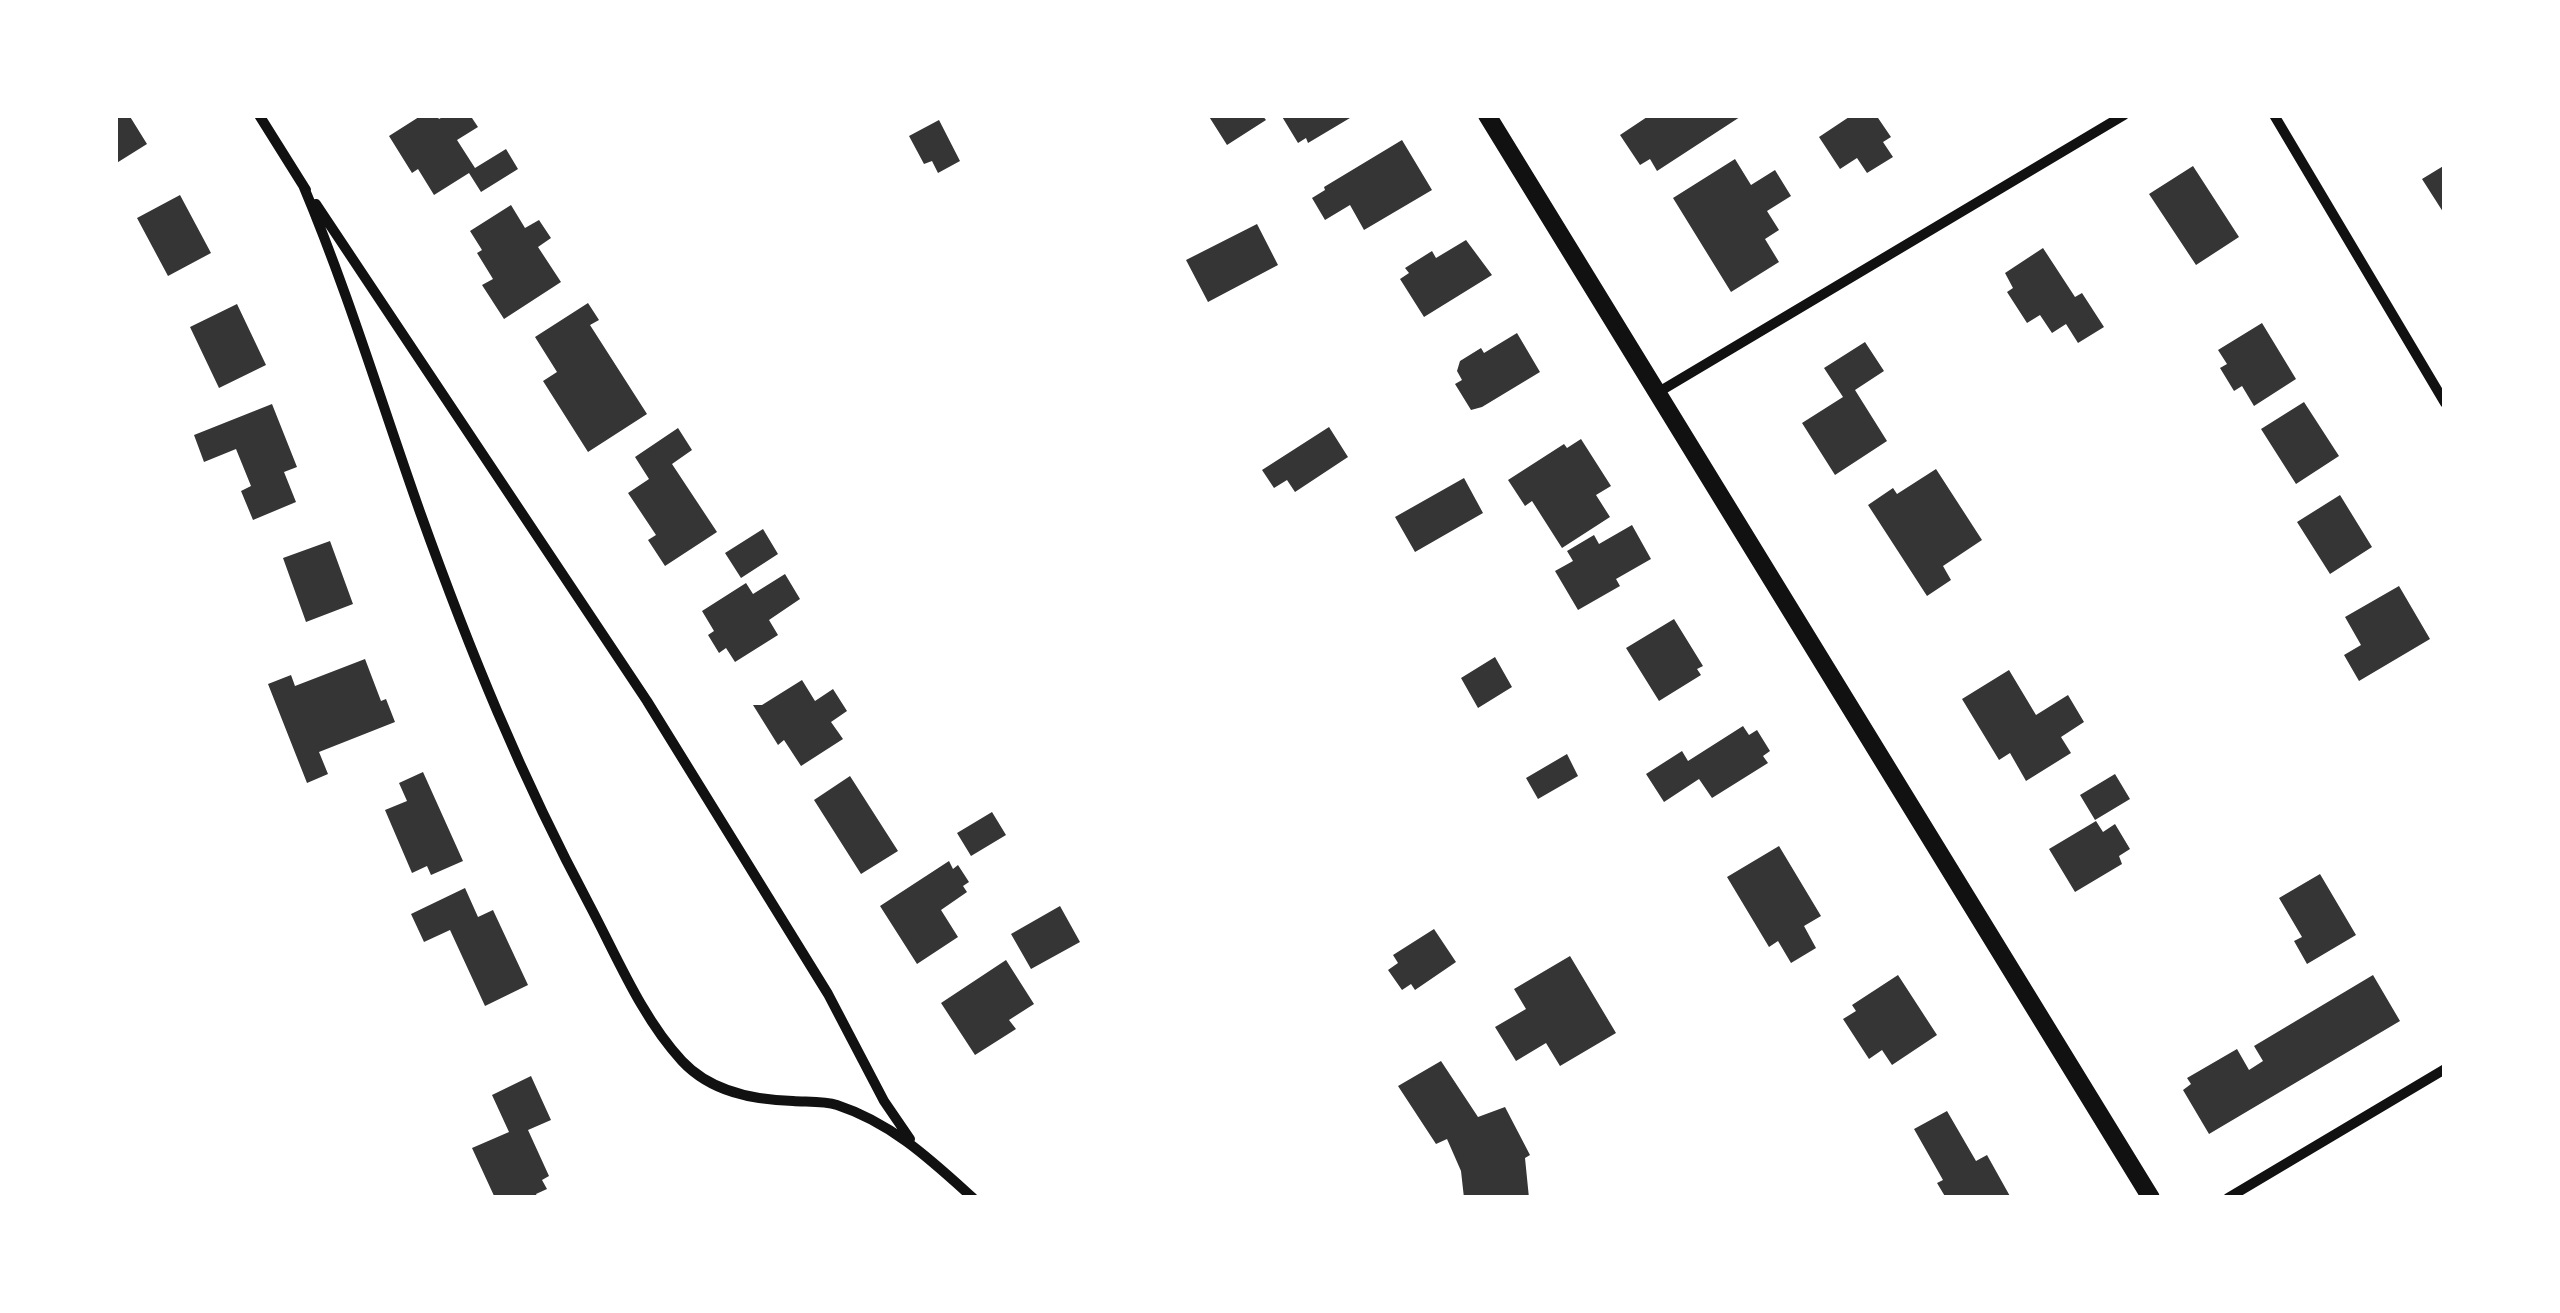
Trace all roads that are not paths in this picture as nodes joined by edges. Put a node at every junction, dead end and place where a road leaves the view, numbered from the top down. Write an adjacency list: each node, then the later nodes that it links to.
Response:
1 (259, 115): 5 (street)
2 (1487, 115): 6 (street)
3 (2124, 115): 6 (street)
4 (2274, 115): 7 (street)
5 (303, 185): 9 (street); 9 (street)
6 (1656, 393): 11 (street)
7 (2445, 403)
8 (2445, 1068): 12 (street)
9 (913, 1144): 10 (street)
10 (973, 1198)
11 (2151, 1198)
12 (2228, 1198)

